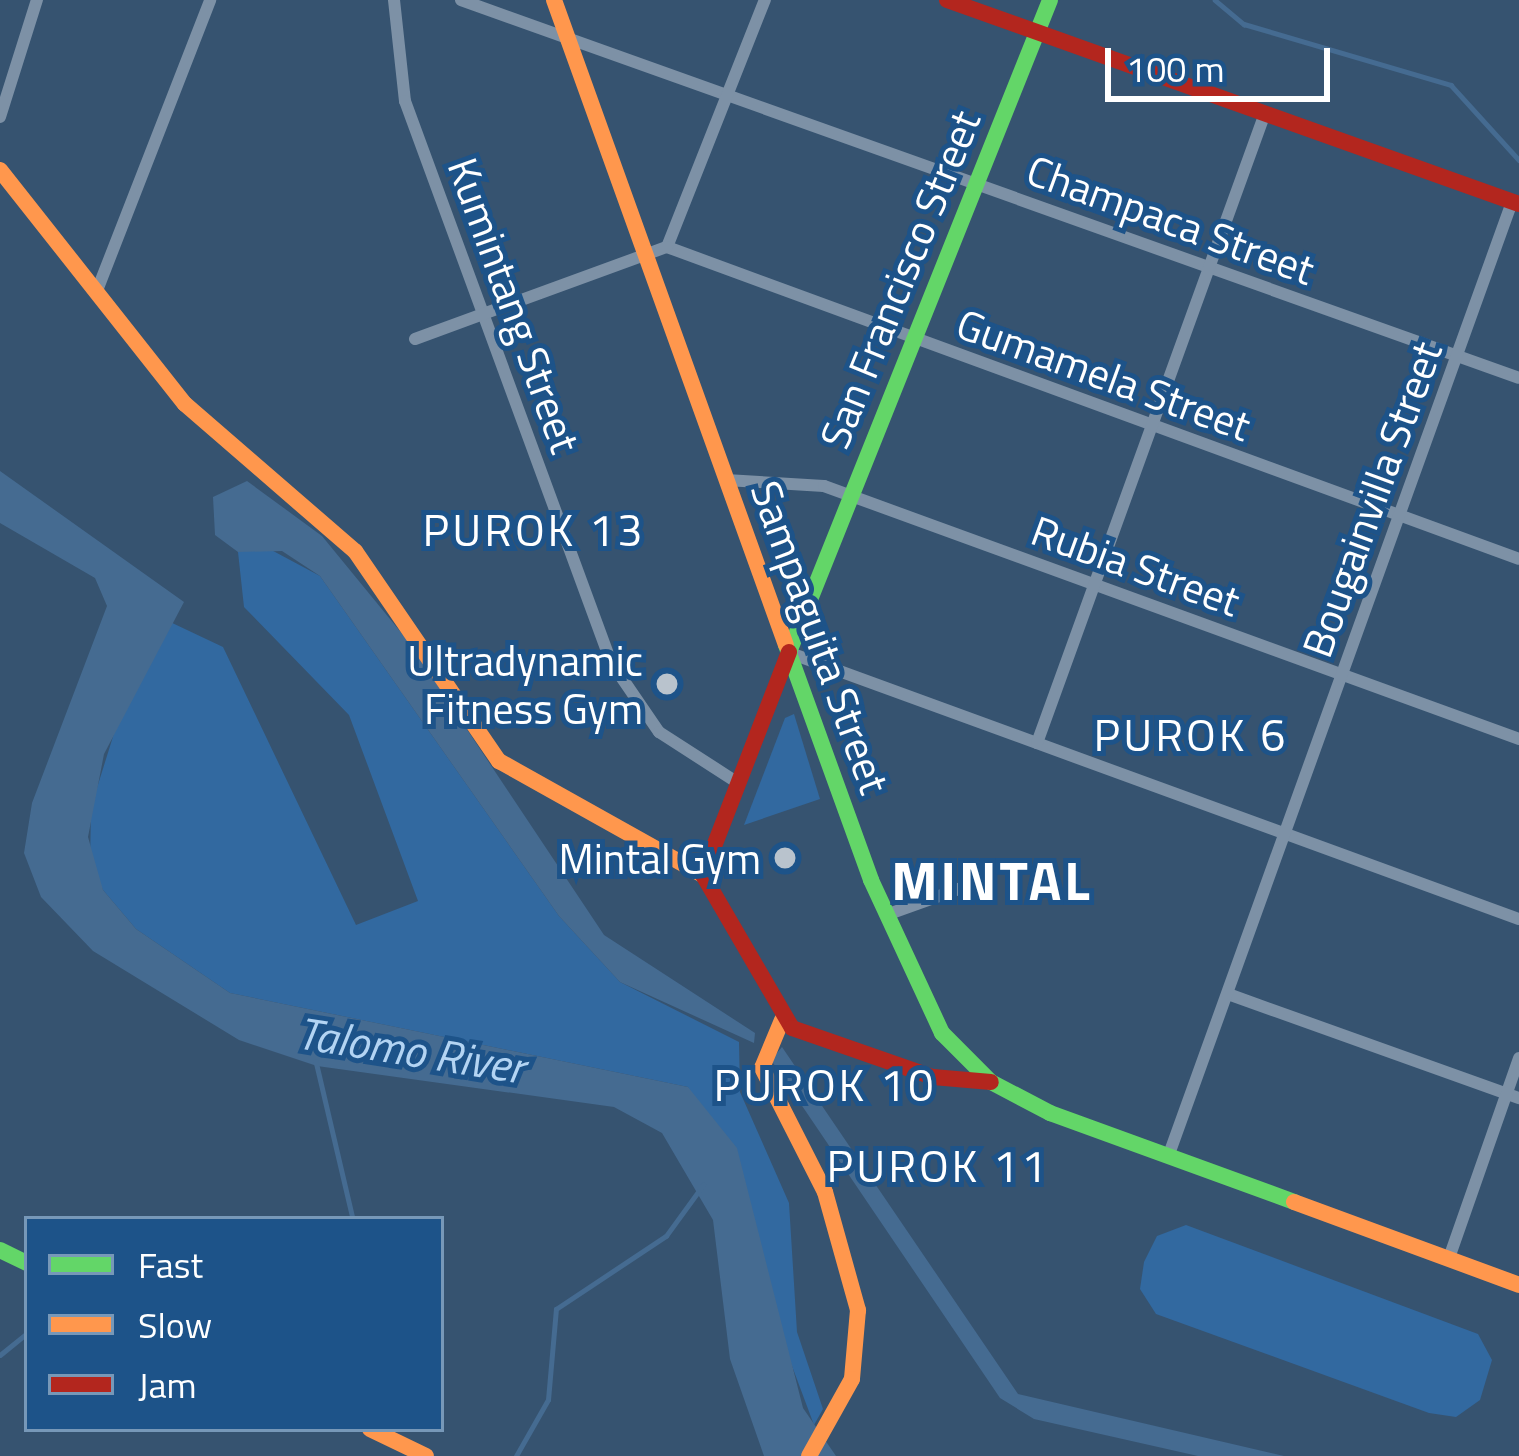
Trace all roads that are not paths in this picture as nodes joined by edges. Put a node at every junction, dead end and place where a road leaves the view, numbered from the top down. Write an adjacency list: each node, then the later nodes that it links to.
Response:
1 (38, 0): 13 (street)
2 (210, 0): 20 (street)
3 (394, 0): 21 (street, Kumintang Street)
4 (461, 0): 10 (street, Champaca Street)
5 (554, 0): 10 (main road, Sampaguita Street)
6 (764, 0): 11 (street)
7 (947, 0): 9 (main road)
8 (1050, 0): 9 (main road, San Francisco Street)
9 (1037, 32): 12 (main road); 15 (main road, San Francisco Street)
10 (568, 38): 11 (street, Champaca Street); 18 (main road, Sampaguita Street)
11 (728, 94): 15 (street, Champaca Street); 17 (street)
12 (1265, 113): 16 (main road); 19 (street)
13 (0, 117)
14 (0, 170): 20 (main road)
15 (975, 184): 19 (street, Champaca Street); 23 (main road, San Francisco Street)
16 (1516, 203): 24 (street, Bougainvilla Street)
17 (667, 247): 18 (street); 23 (street, Gumamela Street)
18 (646, 254): 21 (street); 27 (main road, Sampaguita Street)
19 (1209, 267): 24 (street, Champaca Street); 26 (street)
20 (98, 288): 38 (main road)
21 (484, 314): 22 (street); 36 (street, Kumintang Street)
22 (415, 339)
23 (913, 339): 26 (street, Gumamela Street); 28 (main road, San Francisco Street)
24 (1457, 356): 25 (street, Champaca Street); 29 (street, Bougainvilla Street)
25 (1519, 378)
26 (1151, 428): 29 (street, Gumamela Street); 31 (street)
27 (725, 480): 28 (street, Rubia Street); 32 (main road, Sampaguita Street)
28 (850, 495): 31 (street, Rubia Street); 32 (main road, San Francisco Street)
29 (1400, 516): 30 (street, Gumamela Street); 33 (street, Bougainvilla Street)
30 (1519, 559)
31 (1094, 585): 33 (street, Rubia Street); 35 (street)
32 (789, 652): 35 (street); 36 (main road, San Francisco Street); 40 (main road, Sampaguita Street)
33 (1342, 676): 34 (street, Rubia Street); 37 (street, Bougainvilla Street)
34 (1519, 739)
35 (1037, 743): 37 (street)
36 (738, 783): 38 (main road, San Francisco Street)
37 (1286, 834): 41 (street); 42 (street, Bougainvilla Street)
38 (703, 875): 43 (main road)
39 (970, 885): 40 (street)
40 (885, 916): 45 (main road, Sampaguita Street)
41 (1519, 919)
42 (1228, 994): 46 (street); 47 (street, Bougainvilla Street)
43 (782, 1020): 45 (main road); 52 (main road)
44 (1519, 1058): 46 (street)
45 (992, 1082): 47 (main road, Sampaguita Street)
46 (1512, 1096): 48 (street)
47 (1168, 1157): 48 (main road, Sampaguita Street)
48 (1449, 1258): 49 (main road, Sampaguita Street)
49 (1519, 1285)
50 (376, 1432): 51 (main road)
51 (426, 1456)
52 (809, 1456)

